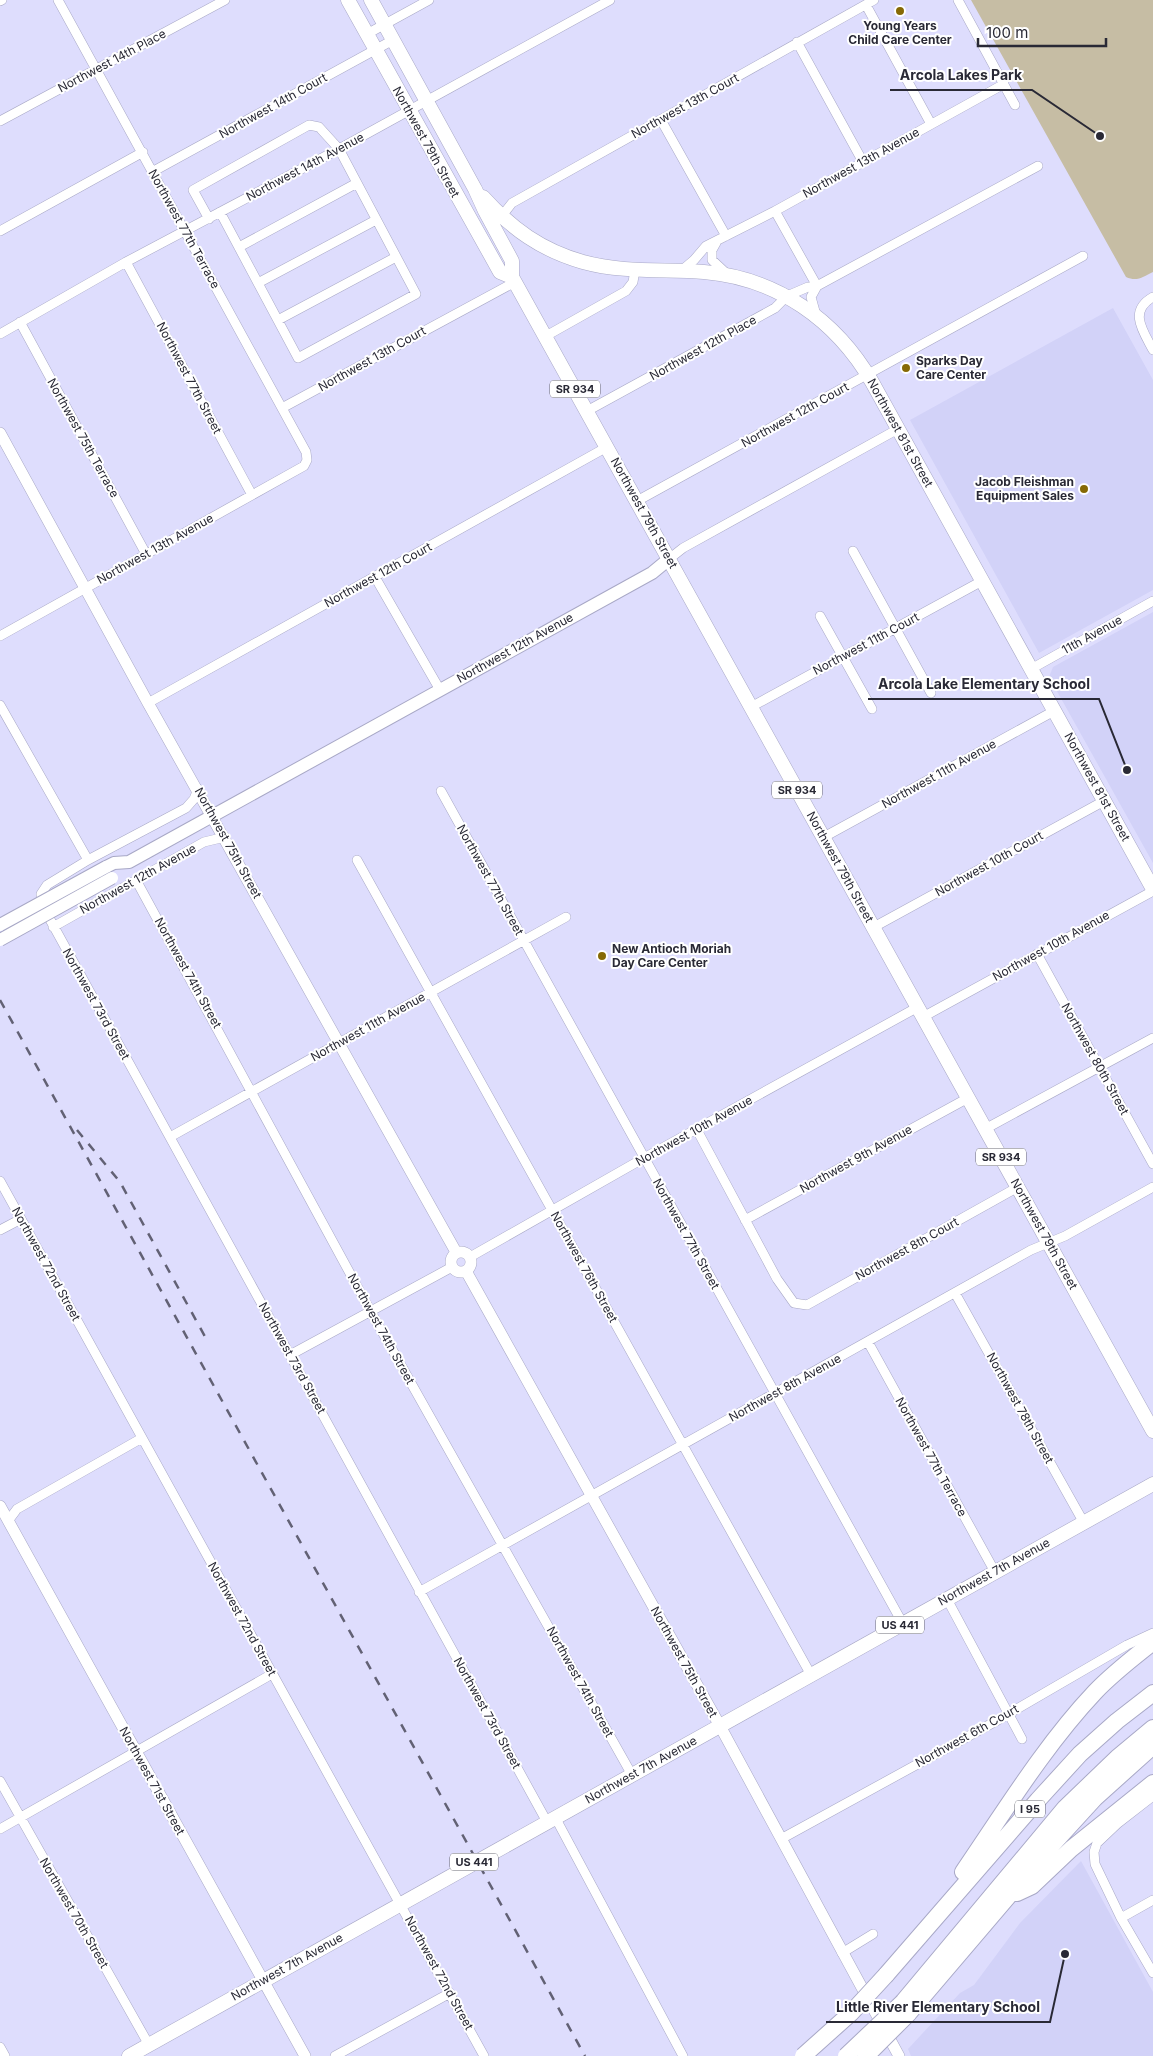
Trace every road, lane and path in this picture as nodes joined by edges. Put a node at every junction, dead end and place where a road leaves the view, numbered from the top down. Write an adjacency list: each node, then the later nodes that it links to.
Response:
1 (58, 0): 14 (street, Northwest 77th Terrace)
2 (225, 0): 14 (street, Northwest 14th Place)
3 (348, 0): 10 (main road, Northwest 79th Street / SR 934)
4 (371, 0): 9 (main road, Northwest 79th Street)
5 (428, 0): 9 (street)
6 (610, 0): 16 (street, Northwest 14th Avenue)
7 (958, 0): 15 (street)
8 (870, 2): 12 (street, Northwest 13th Court); 21 (street)
9 (384, 24): 10 (street); 11 (main road, Northwest 79th Street)
10 (367, 34): 13 (main road, Northwest 79th Street / SR 934)
11 (393, 40): 13 (street, Northwest 14th Court); 16 (main road, Northwest 79th Street)
12 (797, 42): 19 (street, Northwest 13th Court); 24 (street)
13 (376, 50): 18 (main road, Northwest 79th Street / SR 934); 26 (street, Northwest 14th Court)
14 (96, 69): 20 (street, Northwest 14th Place); 23 (street, Northwest 77th Terrace)
15 (1004, 84): 17 (street); 21 (street, Northwest 13th Avenue)
16 (426, 100): 18 (street, Northwest 14th Avenue); 28 (main road, Northwest 79th Street)
17 (1016, 105)
18 (408, 110): 22 (street, Northwest 14th Avenue); 44 (main road, Northwest 79th Street / SR 934)
19 (661, 120): 31 (street, Northwest 13th Court); 36 (street)
20 (0, 121)
21 (931, 124): 24 (street, Northwest 13th Avenue)
22 (339, 149): 27 (street); 30 (street, Northwest 14th Avenue); 32 (street)
23 (143, 152): 26 (street, Northwest 77th Terrace); 34 (street)
24 (863, 162): 29 (street, Northwest 13th Avenue)
25 (1038, 166): 46 (street, Northwest 12th Place)
26 (152, 172): 35 (street, Northwest 77th Terrace)
27 (357, 184): 33 (street); 37 (street)
28 (475, 189): 31 (main road, Northwest 81st Street); 44 (main road, Northwest 79th Street)
29 (774, 210): 36 (street, Northwest 13th Avenue); 46 (street)
30 (220, 212): 32 (street, Northwest 14th Avenue); 37 (street)
31 (501, 217): 41 (main road, Northwest 81st Street)
32 (209, 219): 35 (street, Northwest 14th Avenue)
33 (376, 220): 39 (street); 45 (street)
34 (0, 231)
35 (186, 232): 40 (street, Northwest 14th Avenue); 56 (street, Northwest 77th Terrace)
36 (722, 238): 42 (street, Northwest 13th Avenue); 43 (street)
37 (239, 246): 45 (street)
38 (1083, 256): 55 (street, Northwest 12th Court)
39 (396, 257): 50 (street); 50 (street)
40 (126, 262): 51 (street, Northwest 14th Avenue); 62 (street, Northwest 77th Street)
41 (635, 270): 42 (main road, Northwest 81st Street); 53 (street)
42 (681, 271): 43 (main road, Northwest 81st Street)
43 (729, 276): 47 (main road, Northwest 81st Street)
44 (514, 279): 53 (main road, Northwest 79th Street / SR 934); 56 (street, Northwest 13th Court)
45 (258, 283): 50 (street)
46 (817, 286): 47 (street, Northwest 12th Place); 49 (street)
47 (787, 296): 49 (main road, Northwest 81st Street); 57 (street, Northwest 12th Place)
48 (1153, 297): 54 (street)
49 (816, 315): 55 (main road, Northwest 81st Street)
50 (278, 320)
51 (20, 322): 52 (street, Northwest 14th Avenue); 65 (street, Northwest 75th Terrace)
52 (0, 334)
53 (546, 336): 57 (main road, Northwest 79th Street / SR 934)
54 (1153, 350)
55 (867, 374): 58 (main road, Northwest 81st Street); 63 (street, Northwest 12th Court)
56 (282, 408): 61 (street, Northwest 77th Terrace)
57 (587, 411): 60 (main road, Northwest 79th Street / SR 934)
58 (898, 429): 66 (street, Northwest 12th Avenue); 68 (main road, Northwest 81st Street)
59 (0, 433): 69 (street, Northwest 75th Street)
60 (607, 447): 63 (main road, Northwest 79th Street / SR 934); 67 (street, Northwest 12th Court)
61 (307, 460): 62 (street, Northwest 13th Avenue)
62 (252, 495): 65 (street, Northwest 13th Avenue)
63 (637, 502): 66 (main road, Northwest 79th Street / SR 934)
64 (853, 551): 72 (street)
65 (146, 554): 69 (street, Northwest 13th Avenue)
66 (669, 559): 76 (main road, Northwest 12th Avenue); 80 (main road, Northwest 79th Street / SR 934)
67 (376, 577): 76 (street); 78 (street, Northwest 12th Court)
68 (982, 581): 72 (street, Northwest 11th Court); 75 (main road, Northwest 81st Street)
69 (86, 588): 73 (street, Northwest 13th Avenue); 78 (street, Northwest 75th Street)
70 (1153, 601): 75 (street, 11th Avenue)
71 (820, 616): 74 (street)
72 (895, 628): 74 (street, Northwest 11th Court); 77 (street)
73 (0, 636)
74 (842, 656): 80 (street, Northwest 11th Court); 81 (street)
75 (1031, 669): 82 (main road, Northwest 81st Street)
76 (440, 690): 86 (main road, Northwest 12th Avenue)
77 (931, 693)
78 (148, 703): 83 (street, Northwest 75th Street)
79 (0, 706): 89 (street)
80 (751, 707): 87 (main road, Northwest 79th Street / SR 934)
81 (872, 709)
82 (1054, 711): 85 (main road, Northwest 81st Street); 87 (street, Northwest 11th Avenue)
83 (198, 789): 86 (street, Northwest 75th Street); 89 (street)
84 (441, 791): 99 (street, Northwest 77th Street)
85 (1104, 801): 93 (main road, Northwest 81st Street); 97 (street, Northwest 10th Court)
86 (212, 815): 88 (street, Northwest 75th Street); 91 (main road, Northwest 12th Avenue)
87 (824, 837): 97 (main road, Northwest 79th Street / SR 934)
88 (225, 838): 92 (street, Northwest 12th Avenue); 104 (street, Northwest 75th Street)
89 (88, 860): 96 (street, Northwest 73rd Street)
90 (357, 860): 101 (street, Northwest 76th Street)
91 (109, 872): 95 (main road, Northwest 12th Avenue, bridge); 98 (main road, Northwest 12th Avenue, bridge)
92 (136, 880): 96 (street, Northwest 12th Avenue); 106 (street, Northwest 74th Street)
93 (1153, 890): 100 (street, Northwest 10th Avenue)
94 (566, 917): 99 (street, Northwest 11th Avenue)
95 (0, 926)
96 (53, 927): 110 (street, Northwest 73rd Street)
97 (874, 927): 102 (main road, Northwest 79th Street / SR 934)
98 (0, 940)
99 (523, 940): 101 (street, Northwest 11th Avenue); 111 (street, Northwest 77th Street)
100 (1037, 954): 102 (street, Northwest 10th Avenue); 105 (street, Northwest 80th Street)
101 (431, 992): 104 (street, Northwest 11th Avenue); 116 (street, Northwest 76th Street)
102 (921, 1012): 107 (main road, Northwest 79th Street / SR 934); 109 (street, Northwest 10th Avenue)
103 (1153, 1038): 105 (street)
104 (340, 1042): 106 (street, Northwest 11th Avenue); 121 (street, Northwest 75th Street)
105 (1099, 1067): 108 (street); 112 (street, Northwest 80th Street)
106 (252, 1091): 110 (street, Northwest 11th Avenue); 126 (street, Northwest 74th Street)
107 (968, 1098): 108 (main road, Northwest 79th Street / SR 934); 118 (street, Northwest 9th Avenue)
108 (986, 1129): 114 (main road, Northwest 79th Street / SR 934)
109 (697, 1130): 111 (street, Northwest 10th Avenue); 118 (street)
110 (170, 1137): 128 (street, Northwest 73rd Street)
111 (644, 1158): 116 (street, Northwest 10th Avenue); 129 (street, Northwest 77th Street)
112 (1153, 1164)
113 (0, 1181): 117 (street, Northwest 72nd Street)
114 (1018, 1187): 118 (street, Northwest 8th Court); 120 (main road, Northwest 79th Street / SR 934)
115 (1153, 1187): 120 (street, Northwest 8th Avenue)
116 (552, 1211): 122 (street, Northwest 10th Avenue); 132 (street, Northwest 76th Street)
117 (20, 1219): 119 (street); 131 (street, Northwest 72nd Street)
118 (745, 1220)
119 (0, 1230)
120 (1049, 1243): 125 (street, Northwest 8th Avenue); 130 (main road, Northwest 79th Street / SR 934)
121 (456, 1252): 122 (street); 123 (street)
122 (470, 1257): 124 (street)
123 (452, 1267): 124 (street); 126 (street)
124 (466, 1271): 134 (street, Northwest 75th Street)
125 (956, 1293): 127 (street, Northwest 8th Avenue); 136 (street, Northwest 78th Street)
126 (371, 1312): 128 (street); 138 (street, Northwest 74th Street)
127 (868, 1342): 129 (street, Northwest 8th Avenue); 139 (street, Northwest 77th Terrace)
128 (290, 1356): 140 (street, Northwest 73rd Street)
129 (775, 1394): 132 (street, Northwest 8th Avenue); 142 (street, Northwest 77th Street)
130 (1153, 1431)
131 (142, 1438): 137 (street); 145 (street, Northwest 72nd Street)
132 (683, 1445): 134 (street, Northwest 8th Avenue); 146 (street, Northwest 76th Street)
133 (1153, 1484): 136 (main road, Northwest 7th Avenue / US 441)
134 (592, 1496): 138 (street, Northwest 8th Avenue); 150 (street, Northwest 75th Street)
135 (0, 1506): 137 (street, Northwest 71st Street)
136 (1084, 1522): 139 (main road, Northwest 7th Avenue / US 441)
137 (4, 1525): 154 (street, Northwest 71st Street)
138 (503, 1545): 140 (street, Northwest 8th Avenue); 155 (street, Northwest 74th Street)
139 (995, 1572): 141 (main road, Northwest 7th Avenue / US 441)
140 (419, 1592): 160 (street, Northwest 73rd Street)
141 (947, 1599): 142 (main road, Northwest 7th Avenue / US 441); 149 (street)
142 (903, 1624): 146 (main road, Northwest 7th Avenue / US 441)
143 (1153, 1634): 149 (street, Northwest 6th Court)
144 (1153, 1642): 168 (highway)
145 (272, 1674): 154 (street); 165 (street, Northwest 72nd Street)
146 (811, 1675): 150 (main road, Northwest 7th Avenue / US 441)
147 (1153, 1692): 168 (highway, I 95)
148 (1153, 1705): 172 (highway)
149 (1008, 1713): 152 (street); 162 (street, Northwest 6th Court)
150 (720, 1726): 155 (main road, Northwest 7th Avenue / US 441); 162 (street, Northwest 75th Street)
151 (1153, 1728): 174 (highway)
152 (1022, 1739)
153 (1153, 1746): 163 (highway)
154 (136, 1753): 159 (street); 171 (street, Northwest 71st Street)
155 (632, 1775): 160 (main road, Northwest 7th Avenue / US 441)
156 (0, 1781): 159 (street, Northwest 70th Street)
157 (1153, 1784): 163 (highway)
158 (1153, 1796): 166 (street)
159 (20, 1818): 161 (street); 175 (street, Northwest 70th Street)
160 (551, 1820): 165 (main road, Northwest 7th Avenue / US 441); 182 (street, Northwest 73rd Street)
161 (0, 1829)
162 (780, 1838): 169 (street, Northwest 75th Street)
163 (1009, 1897): 174 (highway)
164 (1153, 1900): 166 (street)
165 (400, 1904): 171 (main road, Northwest 7th Avenue / US 441); 173 (street, Northwest 72nd Street)
166 (1121, 1918): 170 (street)
167 (873, 1934): 169 (street)
168 (919, 1937): 172 (highway, I 95)
169 (842, 1953): 187 (street, Northwest 75th Street)
170 (1153, 1973)
171 (264, 1980): 175 (main road, Northwest 7th Avenue / US 441); 179 (street, Northwest 71st Street)
172 (889, 1980): 183 (highway, I 95, bridge); 184 (highway)
173 (450, 1994): 180 (street); 181 (street, Northwest 72nd Street)
174 (906, 2008): 185 (highway, bridge); 186 (highway, bridge)
175 (149, 2045): 178 (main road, Northwest 7th Avenue / US 441)
176 (0, 2047): 177 (street)
177 (5, 2056)
178 (129, 2056)
179 (305, 2056)
180 (335, 2056)
181 (484, 2056)
182 (683, 2056)
183 (803, 2056)
184 (819, 2056)
185 (846, 2056)
186 (866, 2056)
187 (899, 2056)

